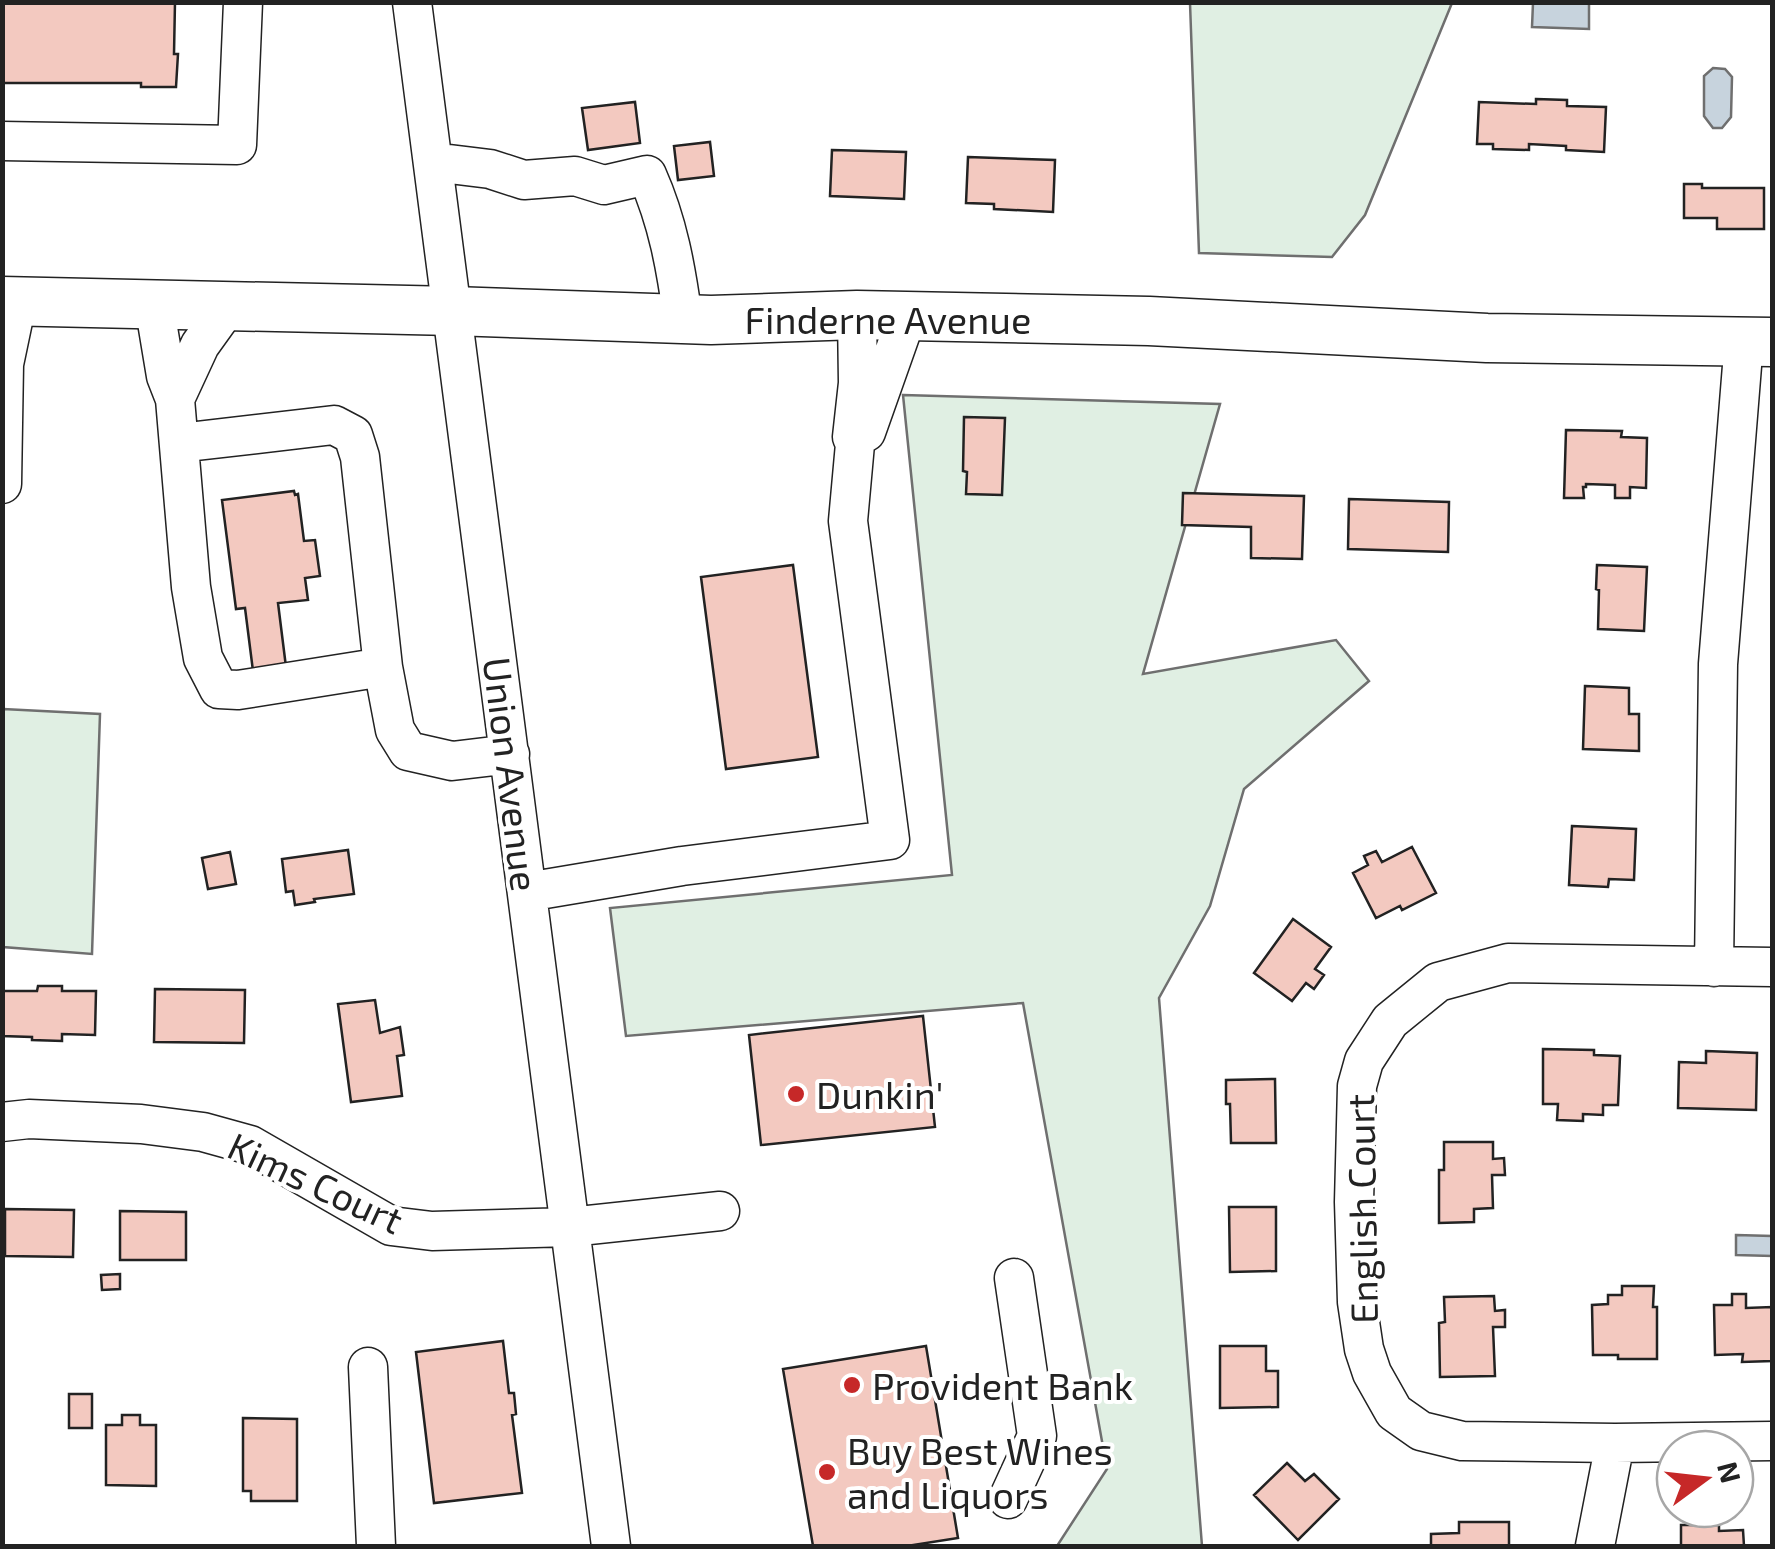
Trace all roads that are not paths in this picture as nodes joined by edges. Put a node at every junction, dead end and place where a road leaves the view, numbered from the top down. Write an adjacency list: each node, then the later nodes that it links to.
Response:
1 (243, 2): 3 (street)
2 (412, 2): 4 (street, Union Avenue)
3 (2, 141)
4 (433, 162): 8 (street, Union Avenue); 11 (street)
5 (10, 301): 6 (main road, Finderne Avenue); 13 (street)
6 (154, 304): 7 (main road, Finderne Avenue); 14 (street)
7 (228, 306): 8 (main road, Finderne Avenue); 14 (street)
8 (452, 310): 11 (main road, Finderne Avenue); 19 (street, Union Avenue)
9 (857, 315): 10 (main road, Finderne Avenue); 11 (main road, Finderne Avenue); 16 (street)
10 (907, 316): 12 (main road, Finderne Avenue); 16 (street)
11 (682, 319)
12 (1758, 341): 21 (street)
13 (4, 380): 17 (street)
14 (175, 399): 15 (street)
15 (178, 443): 18 (street); 18 (street)
16 (855, 444): 20 (street)
17 (2, 484)
18 (384, 667): 19 (street)
19 (510, 754): 20 (street, Union Avenue)
20 (527, 892): 25 (street, Union Avenue)
21 (1714, 967): 22 (street, English Court); 29 (street, English Court)
22 (1772, 968)
23 (2, 1122): 25 (street, Kims Court)
24 (720, 1211): 25 (street, Kims Court)
25 (570, 1227): 32 (street, Union Avenue)
26 (1014, 1278): 30 (street)
27 (368, 1367): 31 (street)
28 (1772, 1441): 29 (street, English Court)
29 (1615, 1443): 33 (street)
30 (1008, 1499)
31 (376, 1546)
32 (611, 1546)
33 (1595, 1546)

